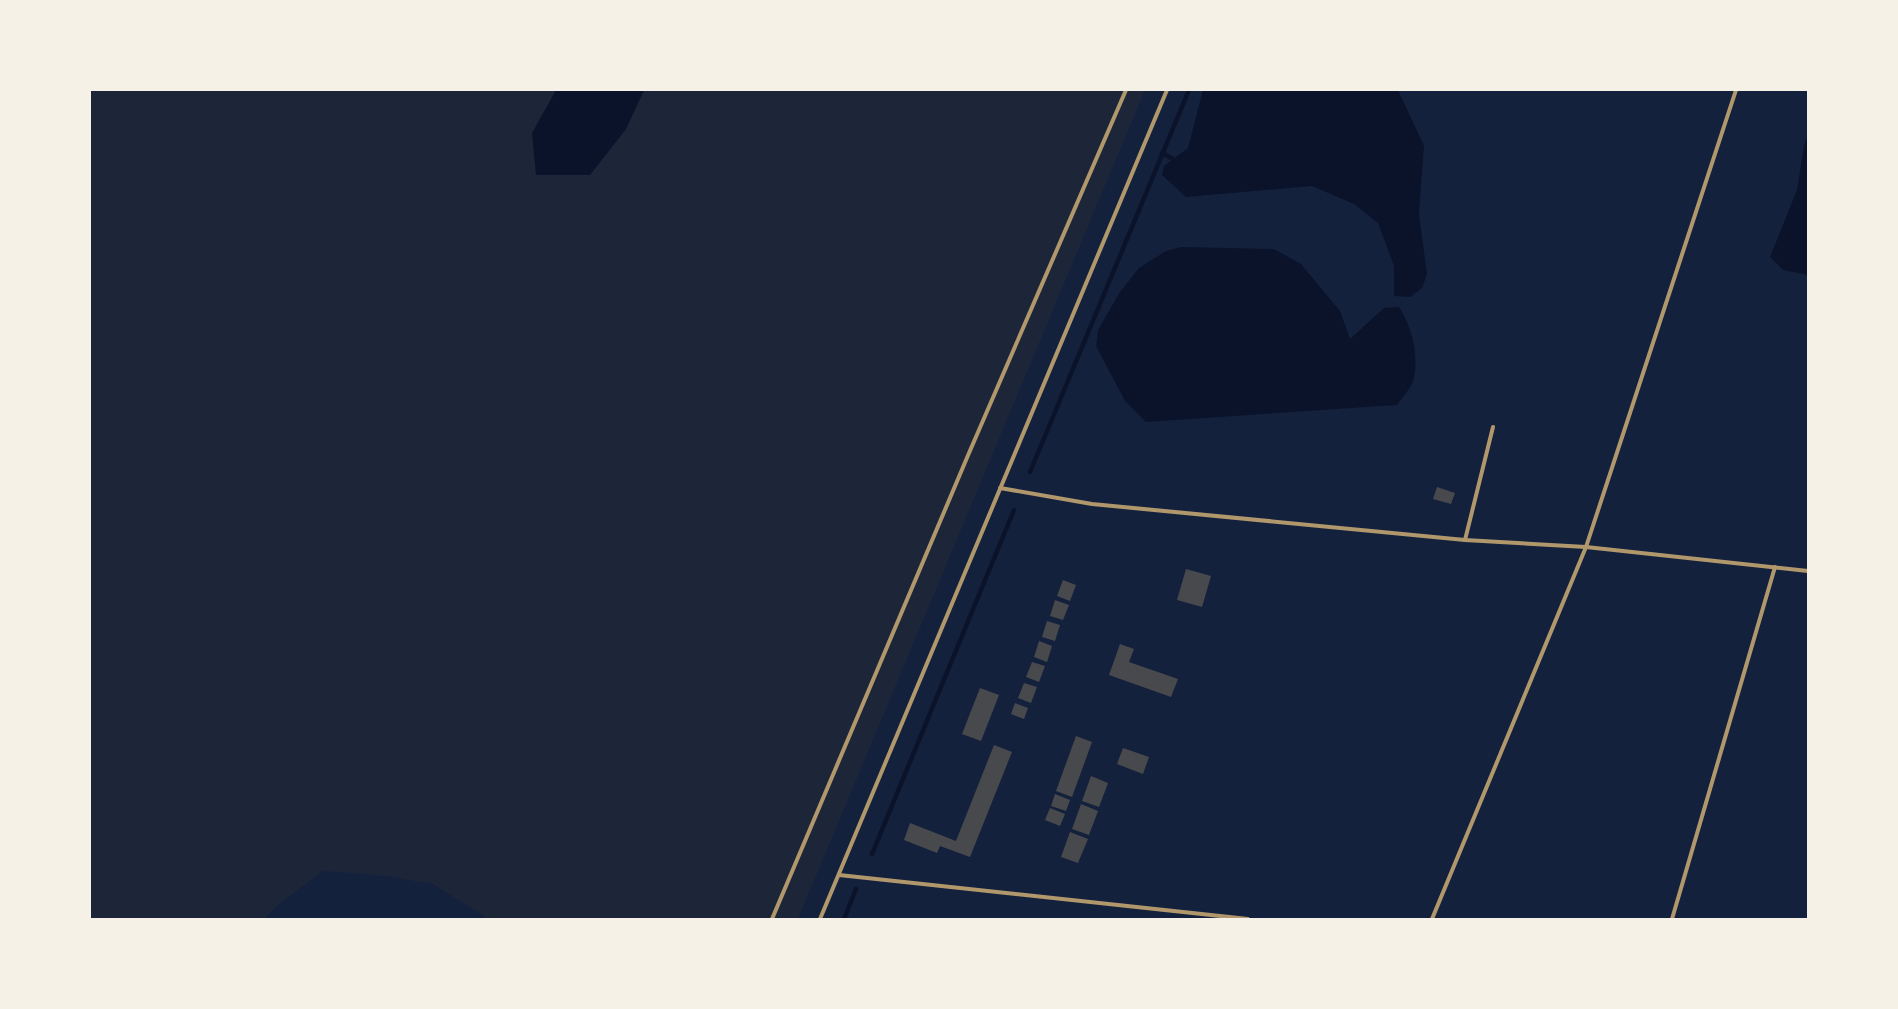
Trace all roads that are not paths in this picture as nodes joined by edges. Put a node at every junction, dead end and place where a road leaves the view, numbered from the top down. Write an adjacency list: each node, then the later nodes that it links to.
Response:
1 (1126, 90): 11 (lane)
2 (1167, 90): 5 (lane)
3 (1736, 90): 7 (lane)
4 (1493, 427): 6 (lane)
5 (1000, 488): 6 (lane); 10 (lane)
6 (1465, 540): 7 (lane)
7 (1586, 547): 8 (lane); 14 (lane)
8 (1775, 567): 9 (lane); 15 (lane)
9 (1808, 571)
10 (839, 875): 12 (lane); 13 (lane)
11 (772, 919)
12 (820, 919)
13 (1248, 919)
14 (1432, 919)
15 (1672, 919)

